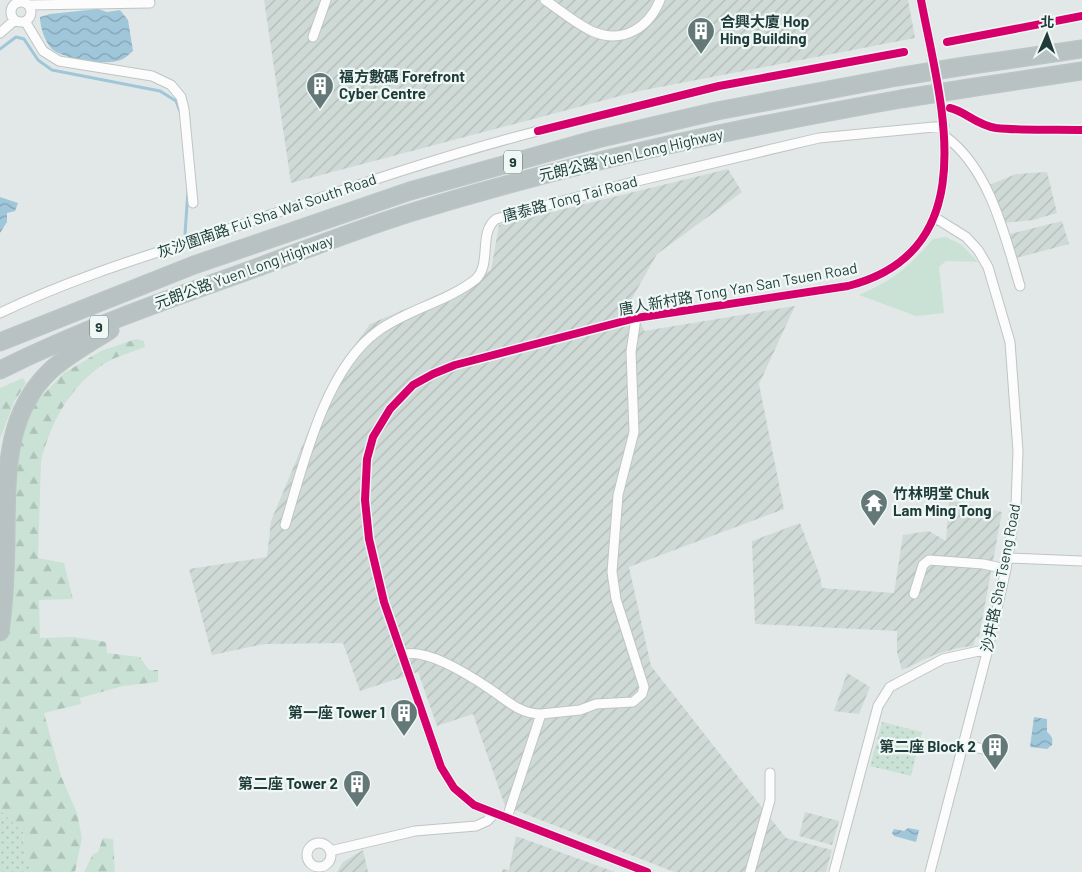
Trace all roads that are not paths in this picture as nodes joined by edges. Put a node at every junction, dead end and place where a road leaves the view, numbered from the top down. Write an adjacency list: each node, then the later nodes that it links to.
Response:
1 (326, 0): 11 (street)
2 (545, 0): 3 (street)
3 (660, 0)
4 (921, 0): 16 (street, 唐人新村路 Tong Yan San Tsuen Road)
5 (14, 2): 7 (street); 8 (street)
6 (150, 3): 7 (street)
7 (28, 5): 9 (street)
8 (15, 20): 9 (street); 10 (street)
9 (25, 21): 19 (street)
10 (0, 33)
11 (313, 37)
12 (1082, 50): 25 (highway, 元朗公路 Yuen Long Highway / 9, bridge)
13 (1082, 72): 15 (highway, 元朗公路 Yuen Long Highway / 9)
14 (1082, 76): 15 (highway)
15 (1025, 79): 22 (highway, 元朗公路 Yuen Long Highway / 9, bridge)
16 (944, 126): 18 (street, 唐人新村路 Tong Yan San Tsuen Road); 27 (street, 唐泰路 Tong Tai Road)
17 (538, 131): 23 (street, 灰沙圍南路 Fui Sha Wai South Road)
18 (946, 137): 20 (street, 唐人新村路 Tong Yan San Tsuen Road); 21 (street)
19 (193, 204)
20 (934, 216): 24 (street, 唐人新村路 Tong Yan San Tsuen Road); 28 (street, 沙井路 Sha Tseng Road)
21 (1020, 286)
22 (150, 306): 26 (highway, 元朗公路 Yuen Long Highway / 9); 32 (highway)
23 (0, 313)
24 (636, 318): 34 (street, 唐人新村路 Tong Yan San Tsuen Road); 35 (street)
25 (0, 342)
26 (0, 370)
27 (286, 525)
28 (1008, 558): 29 (street); 30 (street, 沙井路 Sha Tseng Road)
29 (1082, 561)
30 (1006, 569): 31 (street); 33 (street, 沙井路 Sha Tseng Road)
31 (914, 594)
32 (0, 632)
33 (988, 649): 36 (street, 沙井路 Sha Tseng Road); 44 (street)
34 (402, 655): 35 (street); 39 (street, 唐人新村路 Tong Yan San Tsuen Road)
35 (541, 714): 40 (street)
36 (963, 745): 37 (street); 45 (street, 沙井路 Sha Tseng Road)
37 (989, 750)
38 (770, 773): 43 (street)
39 (495, 813): 40 (street, 唐人新村路 Tong Yan San Tsuen Road); 41 (street)
40 (507, 818): 42 (street, 唐人新村路 Tong Yan San Tsuen Road)
41 (330, 851)
42 (647, 872)
43 (750, 872)
44 (834, 872)
45 (930, 872)

